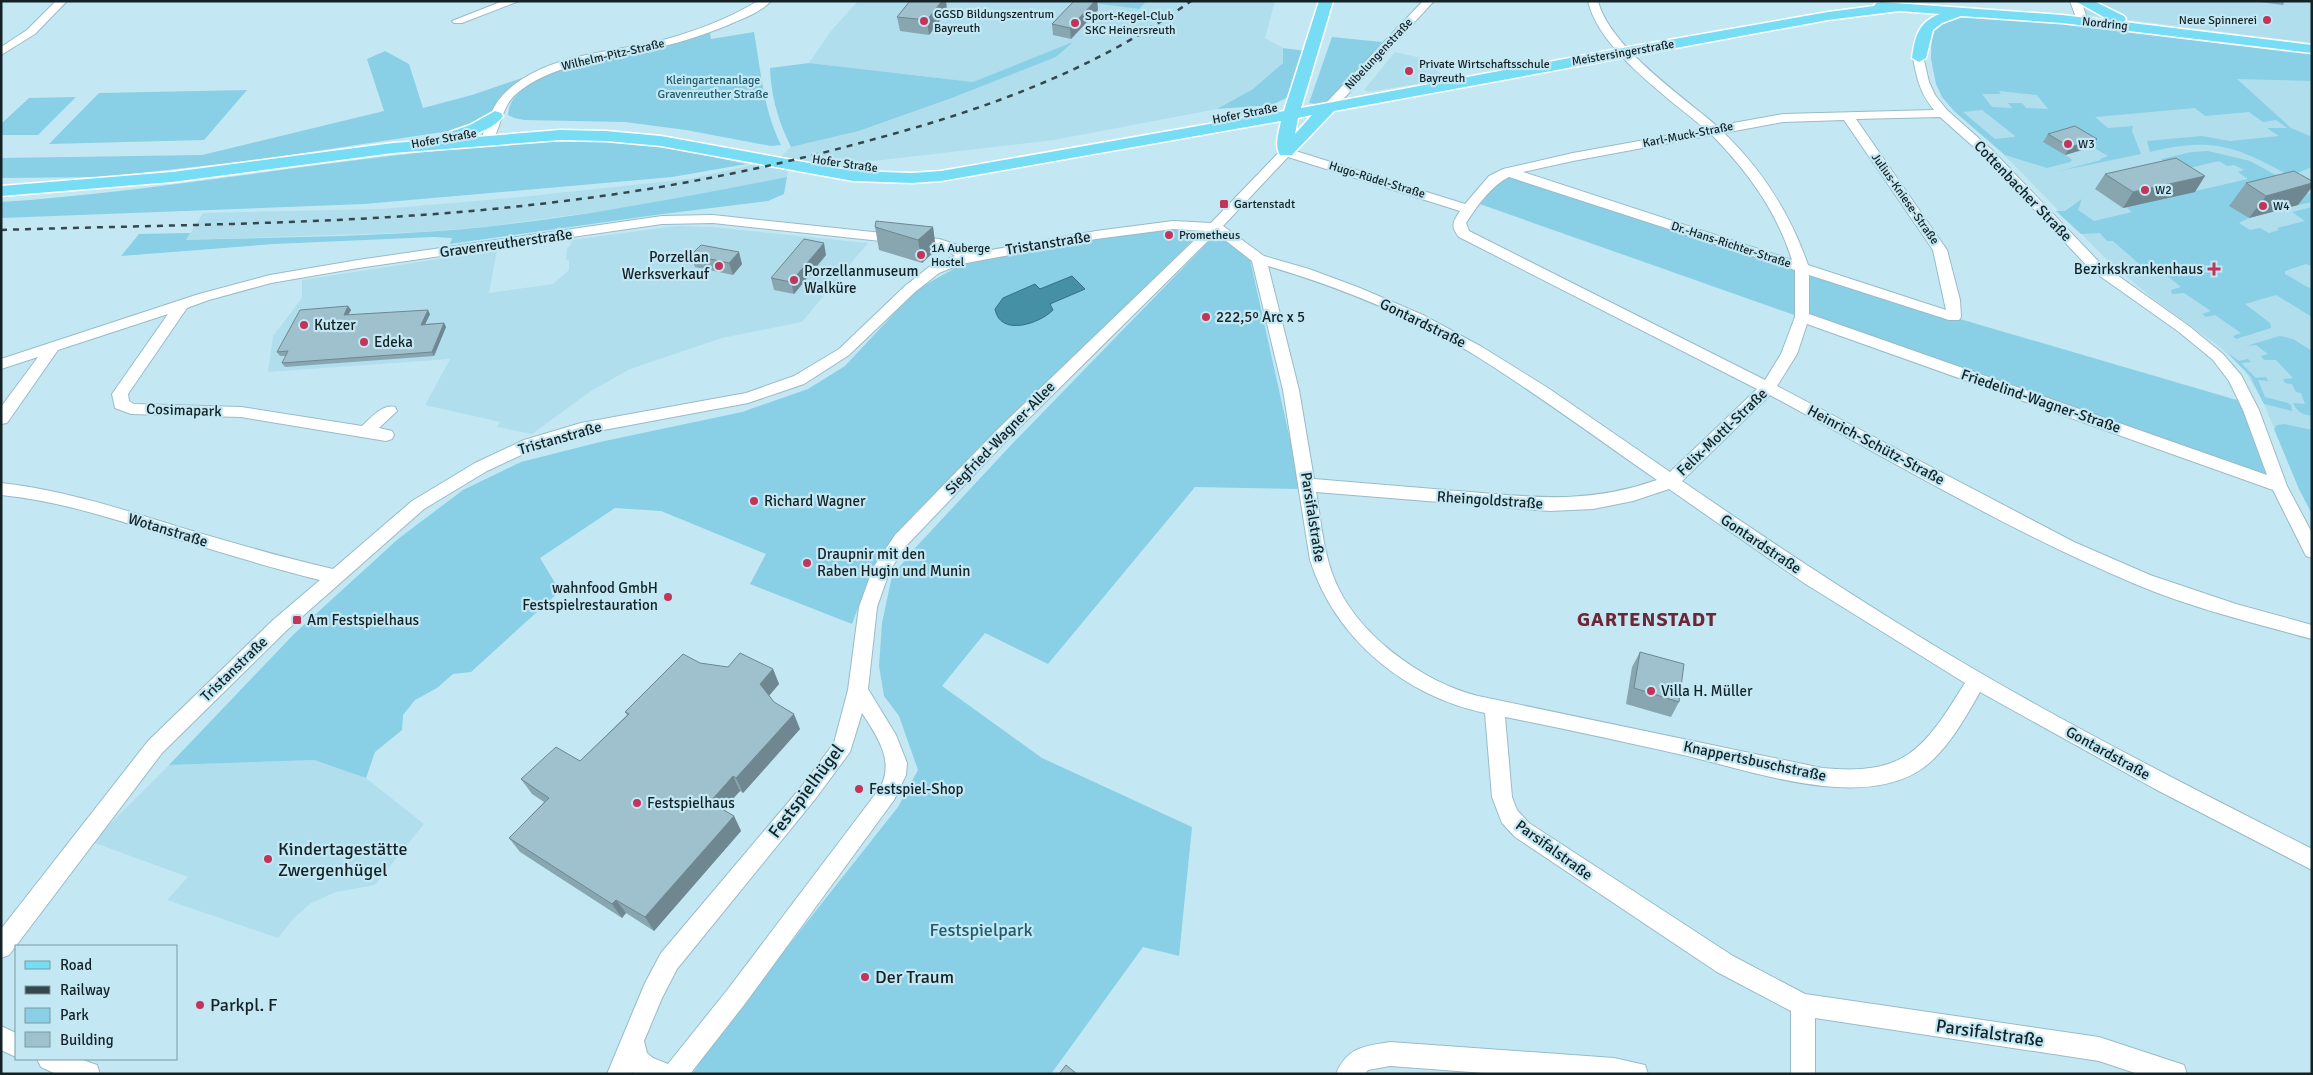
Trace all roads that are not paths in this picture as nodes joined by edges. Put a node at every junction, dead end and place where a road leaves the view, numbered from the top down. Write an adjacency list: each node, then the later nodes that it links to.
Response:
1 (62, 1): 19 (street)
2 (514, 1): 14 (street)
3 (766, 1): 11 (street, Wilhelm-Pitz-Straße)
4 (1326, 1): 27 (main road)
5 (1429, 1): 22 (street, Nibelungenstraße)
6 (1593, 1): 20 (street, Felix-Mottl-Straße)
7 (1823, 1): 13 (main road)
8 (1843, 1): 16 (main road)
9 (2075, 1): 15 (street)
10 (2082, 1): 17 (main road)
11 (749, 6): 26 (street, Wilhelm-Pitz-Straße)
12 (1983, 12): 15 (main road, Nordring); 16 (main road, Nordring); 16 (main road)
13 (1828, 16): 16 (main road, Meistersingerstraße); 20 (main road, Meistersingerstraße)
14 (458, 21)
15 (2082, 21): 17 (main road, Nordring)
16 (1909, 22): 21 (main road)
17 (2156, 29): 18 (main road, Nordring)
18 (2312, 49)
19 (1, 52)
20 (1623, 52): 22 (main road, Meistersingerstraße); 28 (street, Felix-Mottl-Straße)
21 (1919, 58): 23 (street, Cottenbacher Straße)
22 (1330, 106): 27 (main road, Meistersingerstraße); 29 (main road)
23 (1943, 113): 24 (street, Karl-Muck-Straße); 54 (street, Cottenbacher Straße)
24 (1848, 117): 28 (street, Karl-Muck-Straße); 44 (street, Julius-Kniese-Straße)
25 (1242, 124): 26 (main road, Hofer Straße); 27 (main road, Hofer Straße); 27 (main road)
26 (493, 125): 27 (main road, Hofer Straße); 30 (main road, Hofer Straße); 30 (main road, Hofer Straße)
27 (1289, 126): 29 (main road); 29 (main road); 36 (street, Hugo-Rüdel-Straße); 38 (street, Siegfried-Wagner-Allee)
28 (1714, 130): 31 (street, Karl-Muck-Straße); 41 (street, Felix-Mottl-Straße)
29 (1305, 133)
30 (393, 148): 33 (main road, Hofer Straße)
31 (1508, 172): 36 (street, Karl-Muck-Straße); 41 (street, Dr.-Hans-Richter-Straße)
32 (1, 183): 33 (main road)
33 (107, 184): 34 (main road, Hofer Straße); 35 (main road)
34 (1, 191)
35 (1, 198)
36 (1468, 209): 37 (street, Karl-Muck-Straße)
37 (1459, 223): 47 (street, Heinrich-Schütz-Straße)
38 (1215, 227): 39 (street, Tristanstraße); 40 (street, Gontardstraße); 60 (street, Siegfried-Wagner-Allee)
39 (964, 258): 42 (street, Gravenreutherstraße); 57 (street, Tristanstraße)
40 (1259, 260): 52 (street, Gontardstraße); 53 (street, Parsifalstraße)
41 (1802, 268): 43 (street, Felix-Mottl-Straße); 44 (street, Dr.-Hans-Richter-Straße)
42 (182, 304): 45 (street, Gravenreutherstraße); 50 (street, Cosimapark)
43 (1802, 317): 47 (street, Felix-Mottl-Straße); 54 (street, Friedelind-Wagner-Straße)
44 (1954, 317)
45 (53, 347): 46 (street, Gravenreutherstraße); 49 (street)
46 (1, 364)
47 (1768, 388): 52 (street, Felix-Mottl-Straße); 58 (street, Heinrich-Schütz-Straße)
48 (389, 411): 50 (street)
49 (1, 418)
50 (366, 432): 51 (street, Cosimapark)
51 (386, 435)
52 (1670, 482): 53 (street, Rheingoldstraße); 59 (street, Gontardstraße)
53 (1308, 485): 61 (street, Parsifalstraße)
54 (2279, 486): 56 (street, Cottenbacher Straße)
55 (1, 489): 57 (street, Wotanstraße)
56 (2312, 551)
57 (334, 576): 63 (street, Tristanstraße)
58 (2312, 632)
59 (1977, 682): 61 (street, Knappertsbuschstraße); 62 (street, Gontardstraße)
60 (858, 690): 66 (street, Festspielhügel); 72 (street)
61 (1494, 707): 64 (street, Parsifalstraße)
62 (2312, 860)
63 (1, 947)
64 (1802, 1005): 75 (street); 76 (street, Parsifalstraße)
65 (1, 1038): 67 (street)
66 (632, 1039): 70 (street, Festspielhügel); 71 (street)
67 (15, 1045)
68 (52, 1060): 69 (street)
69 (88, 1074)
70 (619, 1074)
71 (664, 1074)
72 (675, 1074)
73 (1348, 1074): 74 (street)
74 (1636, 1074)
75 (1803, 1074)
76 (2175, 1074)

